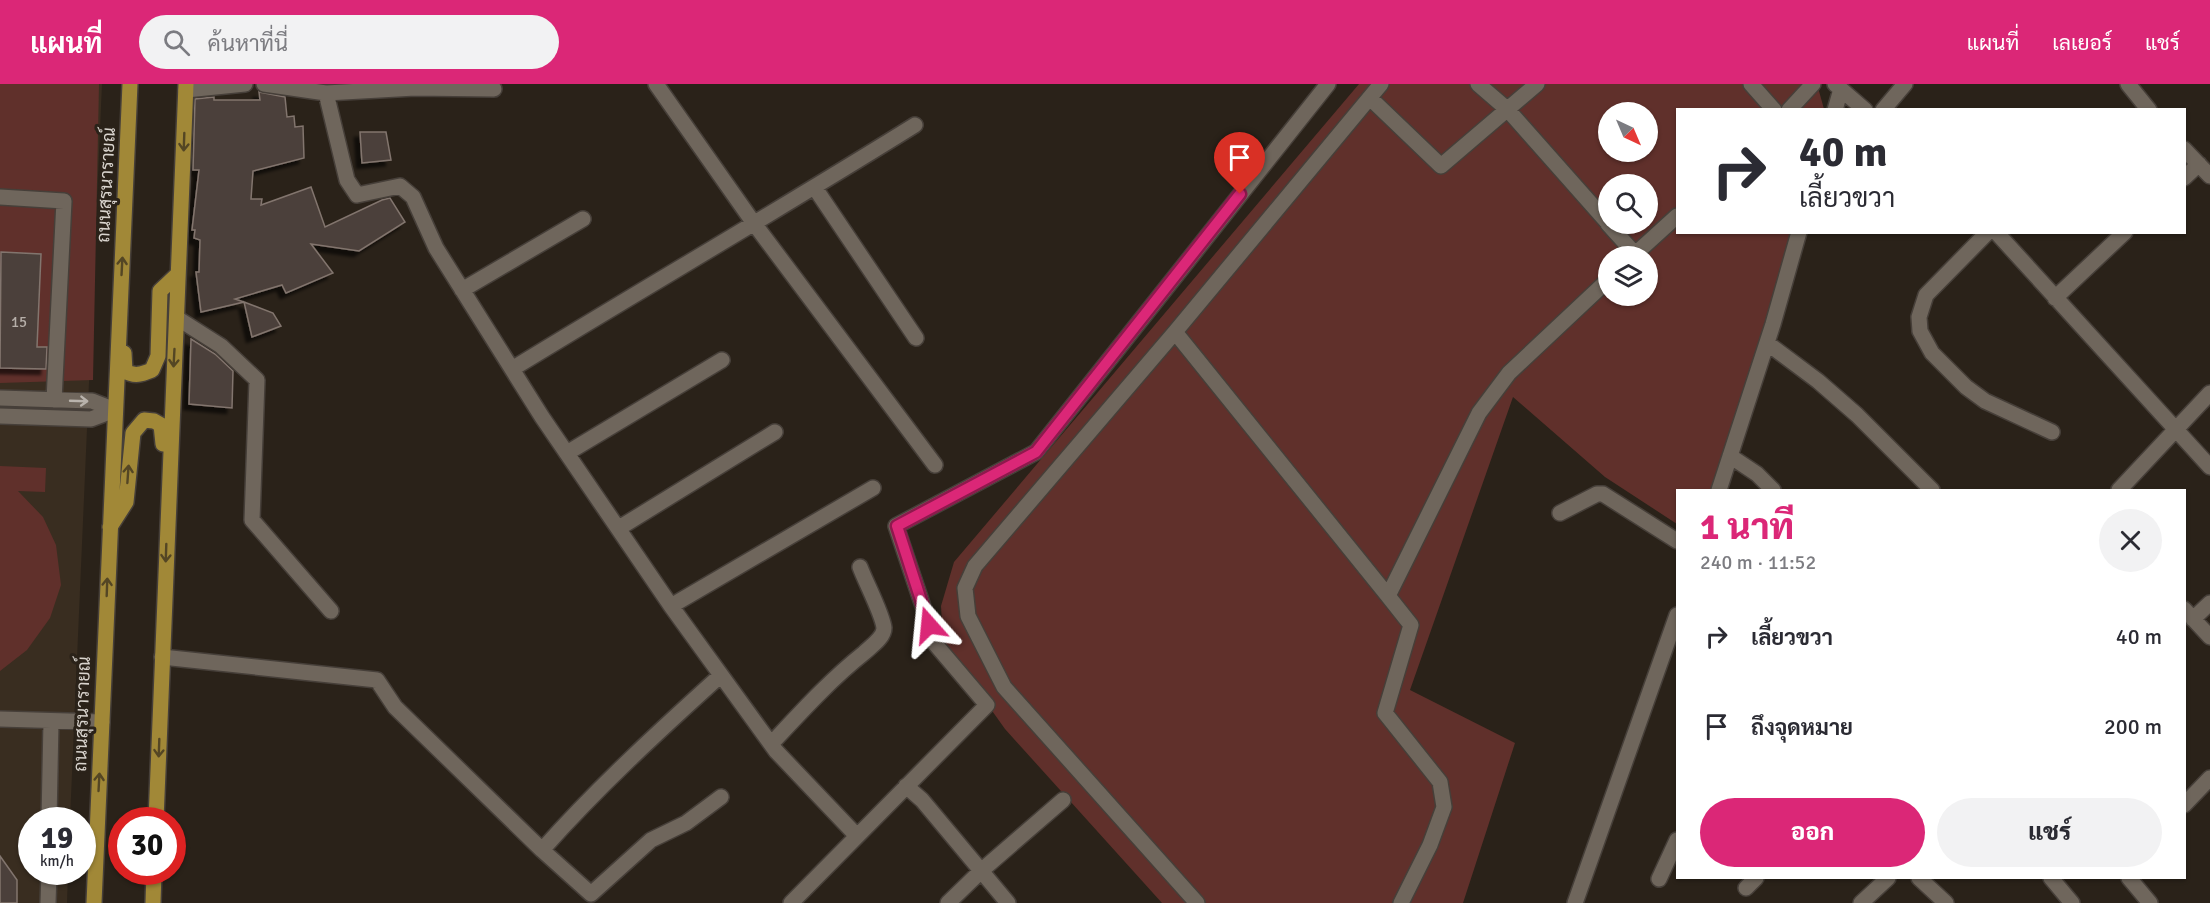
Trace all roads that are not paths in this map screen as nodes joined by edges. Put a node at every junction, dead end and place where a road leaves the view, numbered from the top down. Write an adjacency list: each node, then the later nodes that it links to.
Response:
1 (130, 84): 44 (main road, ถนนสุรนารายณ์, one-way to 1)
2 (245, 84): 14 (street)
3 (264, 84): 16 (street)
4 (656, 84): 35 (street)
5 (1328, 84): 92 (street)
6 (1382, 84): 17 (street)
7 (1478, 84): 24 (street)
8 (1537, 84): 24 (street)
9 (1751, 84): 18 (street)
10 (1813, 84): 19 (street)
11 (1905, 84): 22 (street)
12 (2128, 84): 23 (street)
13 (1838, 86): 20 (street); 21 (street)
14 (186, 87): 43 (main road, ถนนสุรนารายณ์, one-way to 43)
15 (494, 89): 16 (street)
16 (326, 93): 46 (street)
17 (1370, 98): 24 (street); 49 (street)
18 (1772, 108)
19 (1791, 108)
20 (1835, 108)
21 (1863, 108)
22 (1885, 108)
23 (2147, 108)
24 (1508, 110): 32 (street)
25 (915, 125): 30 (street)
26 (2186, 151): 27 (street)
27 (2199, 164): 28 (street); 29 (street)
28 (2186, 176)
29 (2210, 176)
30 (815, 188): 35 (street); 50 (street)
31 (0, 197): 56 (street)
32 (1598, 212)
33 (1676, 217): 42 (street)
34 (584, 219): 46 (street)
35 (753, 222): 53 (street); 64 (street)
36 (1617, 234): 41 (street)
37 (1798, 234): 51 (street)
38 (1986, 234): 61 (street)
39 (1998, 234): 47 (street)
40 (2123, 234): 47 (street)
41 (1627, 246)
42 (1646, 246)
43 (178, 274): 44 (main road, ถนนสุรนารายณ์); 48 (main road, ถนนสุรนารายณ์)
44 (121, 289): 57 (main road, ถนนสุรนารายณ์)
45 (1598, 289): 77 (street)
46 (462, 290): 53 (street)
47 (2055, 298): 59 (street)
48 (177, 318): 71 (main road, ถนนสุรนารายณ์, one-way to 71); 80 (street)
49 (1175, 332): 77 (street); 115 (street)
50 (916, 338)
51 (1767, 343): 63 (street); 69 (street)
52 (722, 360): 62 (street)
53 (512, 369): 62 (street)
54 (2210, 393): 59 (street)
55 (0, 398): 56 (street)
56 (54, 400): 57 (street, one-way to 57)
57 (115, 410): 58 (street); 73 (main road, ถนนสุรนารายณ์)
58 (0, 416)
59 (2174, 430): 65 (street); 70 (street)
60 (775, 432): 74 (street)
61 (2052, 432)
62 (567, 453): 74 (street)
63 (1730, 456): 67 (street); 68 (street)
64 (935, 465)
65 (2210, 467)
66 (873, 488): 79 (street)
67 (1719, 489)
68 (1772, 489)
69 (1931, 489)
70 (2120, 489)
71 (168, 495): 73 (main road, ถนนสุรนารายณ์, one-way to 71); 85 (main road, ถนนสุรนารายณ์, one-way to 85)
72 (1560, 513): 75 (street)
73 (110, 527): 89 (main road, ถนนสุรนารายณ์, one-way to 73)
74 (619, 528): 79 (street)
75 (1676, 540)
76 (860, 567): 90 (street)
77 (1388, 596): 116 (street)
78 (2210, 603): 81 (street)
79 (671, 606): 86 (street)
80 (331, 611)
81 (2189, 614): 83 (street)
82 (1676, 622): 84 (street)
83 (2210, 637)
84 (1673, 642): 117 (street)
85 (162, 657): 97 (main road, ถนนสุรนารายณ์, one-way to 97); 100 (street)
86 (721, 675): 90 (street); 100 (street)
87 (0, 719): 88 (street)
88 (58, 722): 89 (street); 96 (street)
89 (102, 722): 110 (main road, ถนนสุรนารายณ์, one-way to 89)
90 (771, 744): 98 (street)
91 (2210, 777): 95 (street)
92 (906, 786): 98 (street); 101 (street)
93 (721, 797): 100 (street)
94 (1063, 800): 101 (street)
95 (2186, 803)
96 (50, 807)
97 (156, 807)
98 (856, 836): 112 (street)
99 (1676, 842): 102 (street)
100 (542, 850)
101 (981, 871): 113 (street); 114 (street)
102 (1659, 879)
103 (1887, 879): 118 (street)
104 (1920, 879): 119 (street)
105 (2052, 879): 120 (street)
106 (2130, 879): 121 (street)
107 (49, 885): 109 (street)
108 (154, 885): 111 (main road)
109 (48, 903)
110 (94, 903)
111 (153, 903)
112 (791, 903)
113 (948, 903)
114 (1008, 903)
115 (1197, 903)
116 (1401, 903)
117 (1575, 903)
118 (1861, 903)
119 (1946, 903)
120 (2072, 903)
121 (2150, 903)

